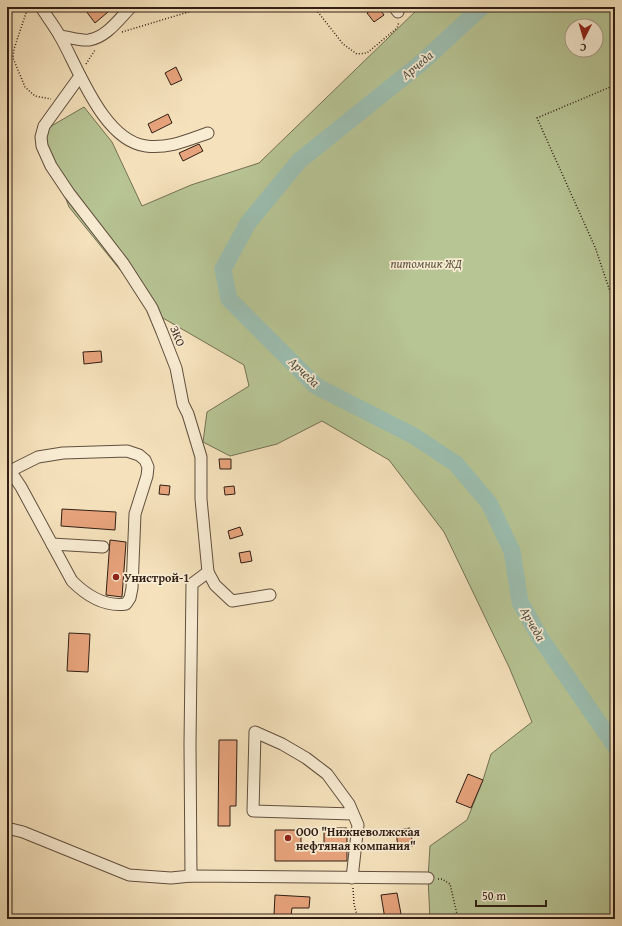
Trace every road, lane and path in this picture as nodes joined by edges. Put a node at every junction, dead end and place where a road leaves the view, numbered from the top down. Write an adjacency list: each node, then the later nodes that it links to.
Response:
1 (28, 7): 12 (path)
2 (41, 7): 9 (street)
3 (131, 7): 8 (street)
4 (205, 7): 7 (path)
5 (314, 7): 6 (path)
6 (396, 10)
7 (117, 34)
8 (101, 35): 9 (street); 10 (path)
9 (60, 36): 10 (street)
10 (80, 76): 13 (street); 18 (street, ЗКО)
11 (615, 85): 14 (path)
12 (52, 99)
13 (208, 133)
14 (615, 306)
15 (8, 471): 16 (street); 16 (street)
16 (52, 544): 17 (street)
17 (103, 547)
18 (208, 572): 19 (street, ЗКО); 22 (street)
19 (270, 594)
20 (353, 814): 20 (street); 23 (street)
21 (7, 828): 22 (street)
22 (191, 876): 23 (street)
23 (352, 878): 24 (street); 25 (path)
24 (428, 878): 26 (path)
25 (358, 919)
26 (461, 919)

